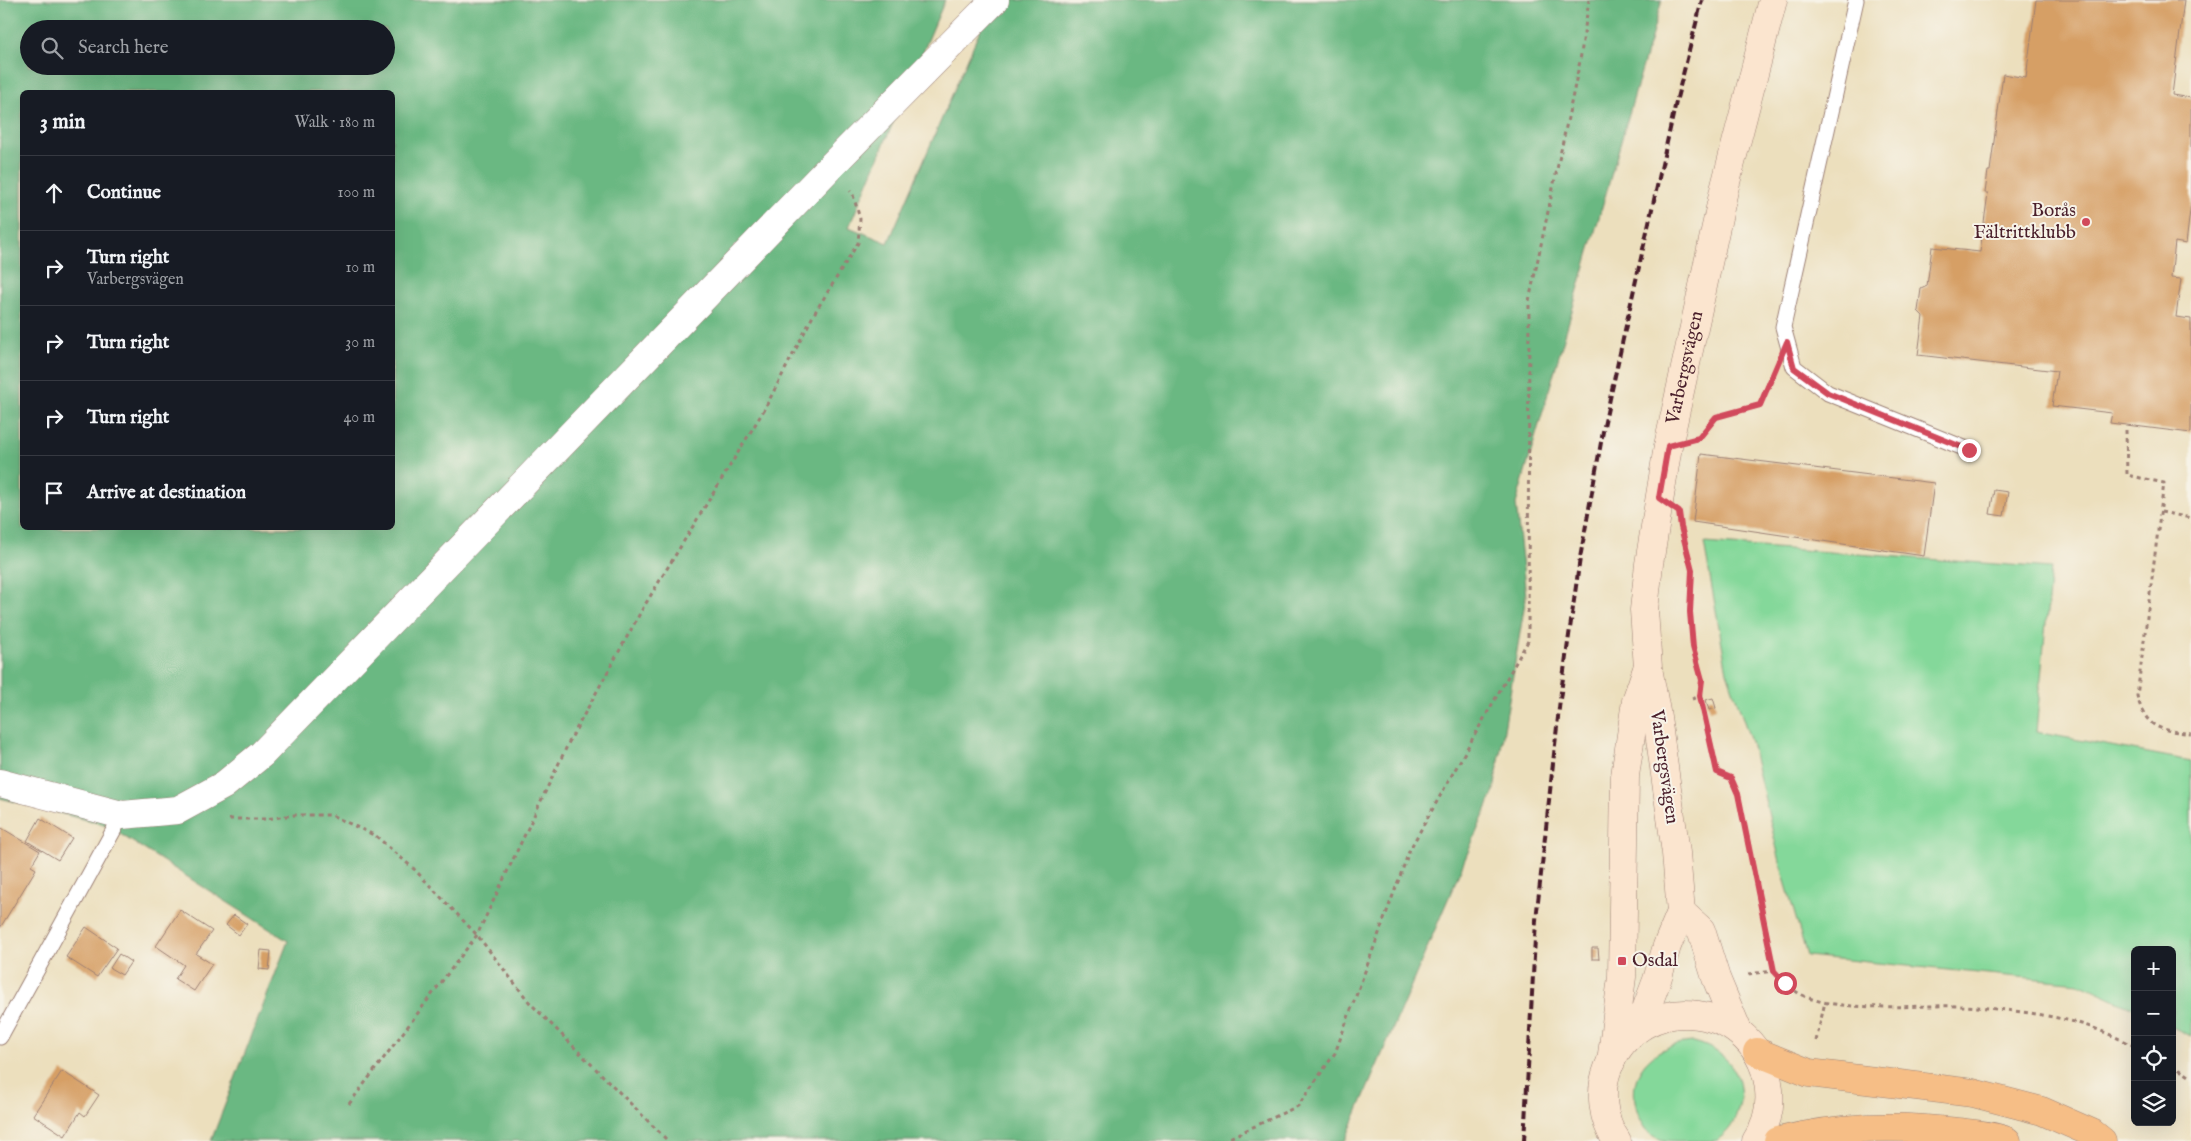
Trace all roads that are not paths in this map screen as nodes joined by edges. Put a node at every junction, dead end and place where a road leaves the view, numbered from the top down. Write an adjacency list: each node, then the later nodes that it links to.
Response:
1 (995, 0): 7 (street)
2 (1772, 0): 5 (main road, Varbergsvägen)
3 (1856, 0): 4 (lane)
4 (1969, 450)
5 (1648, 668): 8 (main road, Varbergsvägen); 13 (main road)
6 (0, 783): 7 (street)
7 (122, 815): 11 (lane)
8 (1681, 912): 9 (main road, Varbergsvägen); 10 (main road)
9 (1639, 1028): 10 (main road); 13 (main road)
10 (1738, 1032): 12 (main road)
11 (0, 1037)
12 (1757, 1052): 15 (main road); 18 (main road)
13 (1611, 1062): 14 (main road)
14 (1617, 1141)
15 (1756, 1141)
16 (1778, 1141): 17 (main road)
17 (2007, 1141)
18 (2102, 1141)

